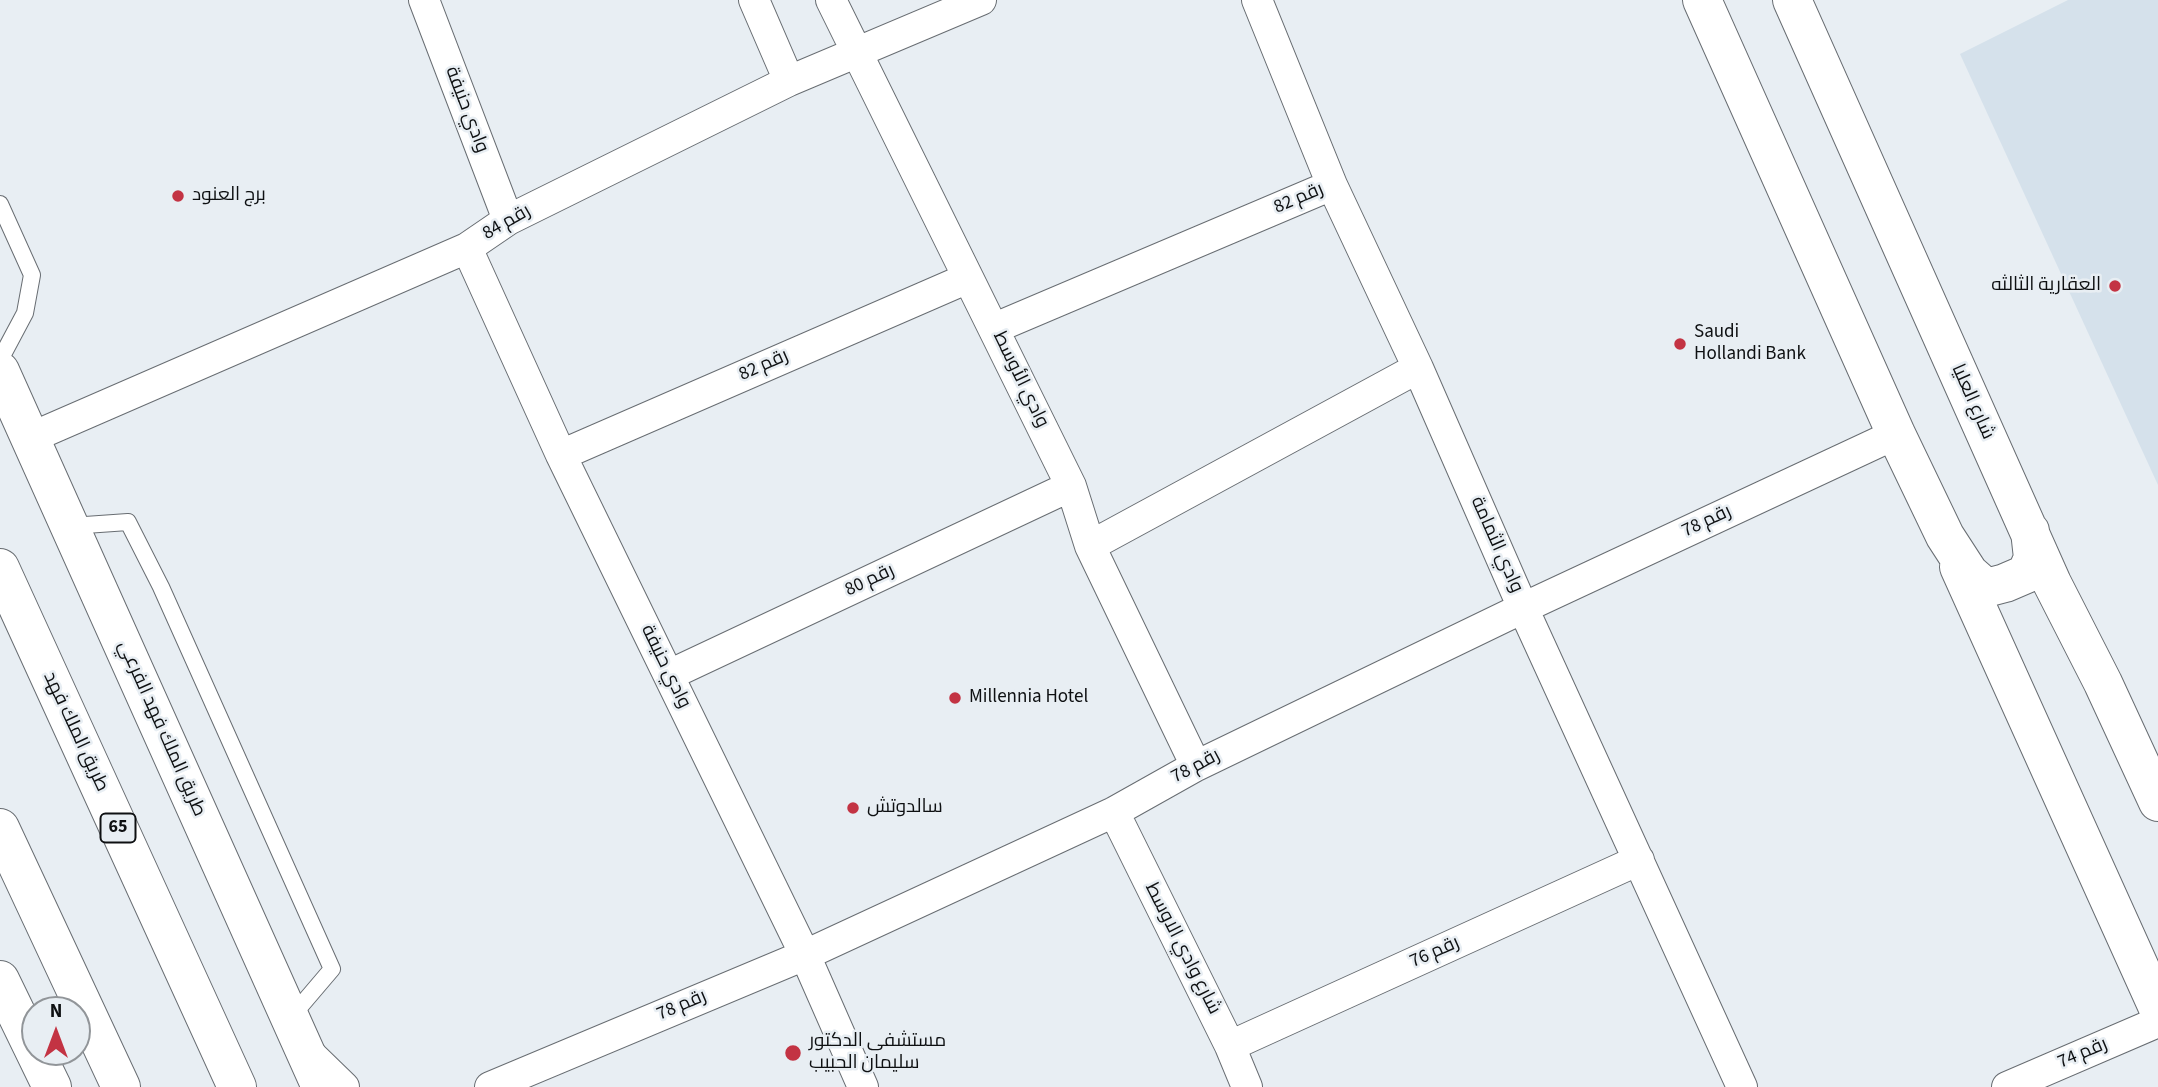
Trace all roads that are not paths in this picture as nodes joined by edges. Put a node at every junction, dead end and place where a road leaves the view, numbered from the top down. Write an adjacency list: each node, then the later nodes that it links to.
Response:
1 (424, 0): 12 (street, وادي حنيفة)
2 (754, 0): 9 (street)
3 (831, 0): 8 (street, وادي الأوسط)
4 (981, 0): 8 (street, رقم 84)
5 (1257, 0): 10 (street, وادي الثمامة)
6 (1702, 0): 19 (main road)
7 (1792, 0): 25 (main road, شارع العليا)
8 (855, 51): 9 (street, رقم 84); 14 (street, وادي الأوسط)
9 (789, 81): 12 (street, رقم 84)
10 (1332, 185): 15 (street, رقم 82); 17 (street, وادي الثمامة)
11 (0, 204): 16 (lane)
12 (508, 220): 13 (street, رقم 84)
13 (467, 248): 20 (street, رقم 84); 21 (street, وادي حنيفة)
14 (968, 278): 15 (street, وادي الأوسط); 21 (street, رقم 82)
15 (995, 328): 22 (street, وادي الأوسط)
16 (0, 360)
17 (1418, 369): 26 (street); 28 (street, وادي الثمامة)
18 (0, 371): 20 (main road, طريق الملك فهد الفرعي)
19 (1896, 434): 24 (main road); 28 (street, رقم 78)
20 (30, 438): 23 (main road, طريق الملك فهد الفرعي)
21 (561, 455): 29 (street, وادي حنيفة)
22 (1071, 486): 26 (street, وادي الأوسط); 29 (street, رقم 80)
23 (69, 526): 39 (main road, طريق الملك فهد الفرعي); 39 (lane)
24 (1945, 536): 25 (main road); 37 (main road)
25 (2032, 545): 31 (main road, شارع العليا)
26 (1090, 546): 30 (street, وادي الأوسط)
27 (0, 568): 43 (main road, طريق الملك فهد / 65)
28 (1523, 608): 30 (street, رقم 78); 34 (street, وادي الثمامة)
29 (669, 675): 35 (street, وادي حنيفة)
30 (1196, 766): 32 (street, رقم 78)
31 (2158, 802)
32 (1114, 813): 35 (street, رقم 78); 40 (street, شارع وادي الاوسط)
33 (0, 828): 42 (main road)
34 (1639, 860): 40 (street, رقم 76); 49 (street, وادي الثمامة)
35 (805, 955): 46 (street, رقم 78); 47 (street, وادي حنيفة)
36 (0, 980): 41 (main road)
37 (2158, 1008)
38 (2158, 1021): 50 (street, رقم 74)
39 (297, 1033): 44 (main road, طريق الملك فهد الفرعي); 45 (street)
40 (1230, 1046): 48 (street, شارع وادي الاوسط)
41 (52, 1087)
42 (121, 1087)
43 (237, 1087)
44 (321, 1087)
45 (344, 1087)
46 (489, 1087)
47 (863, 1087)
48 (1247, 1087)
49 (1742, 1087)
50 (2007, 1087)

